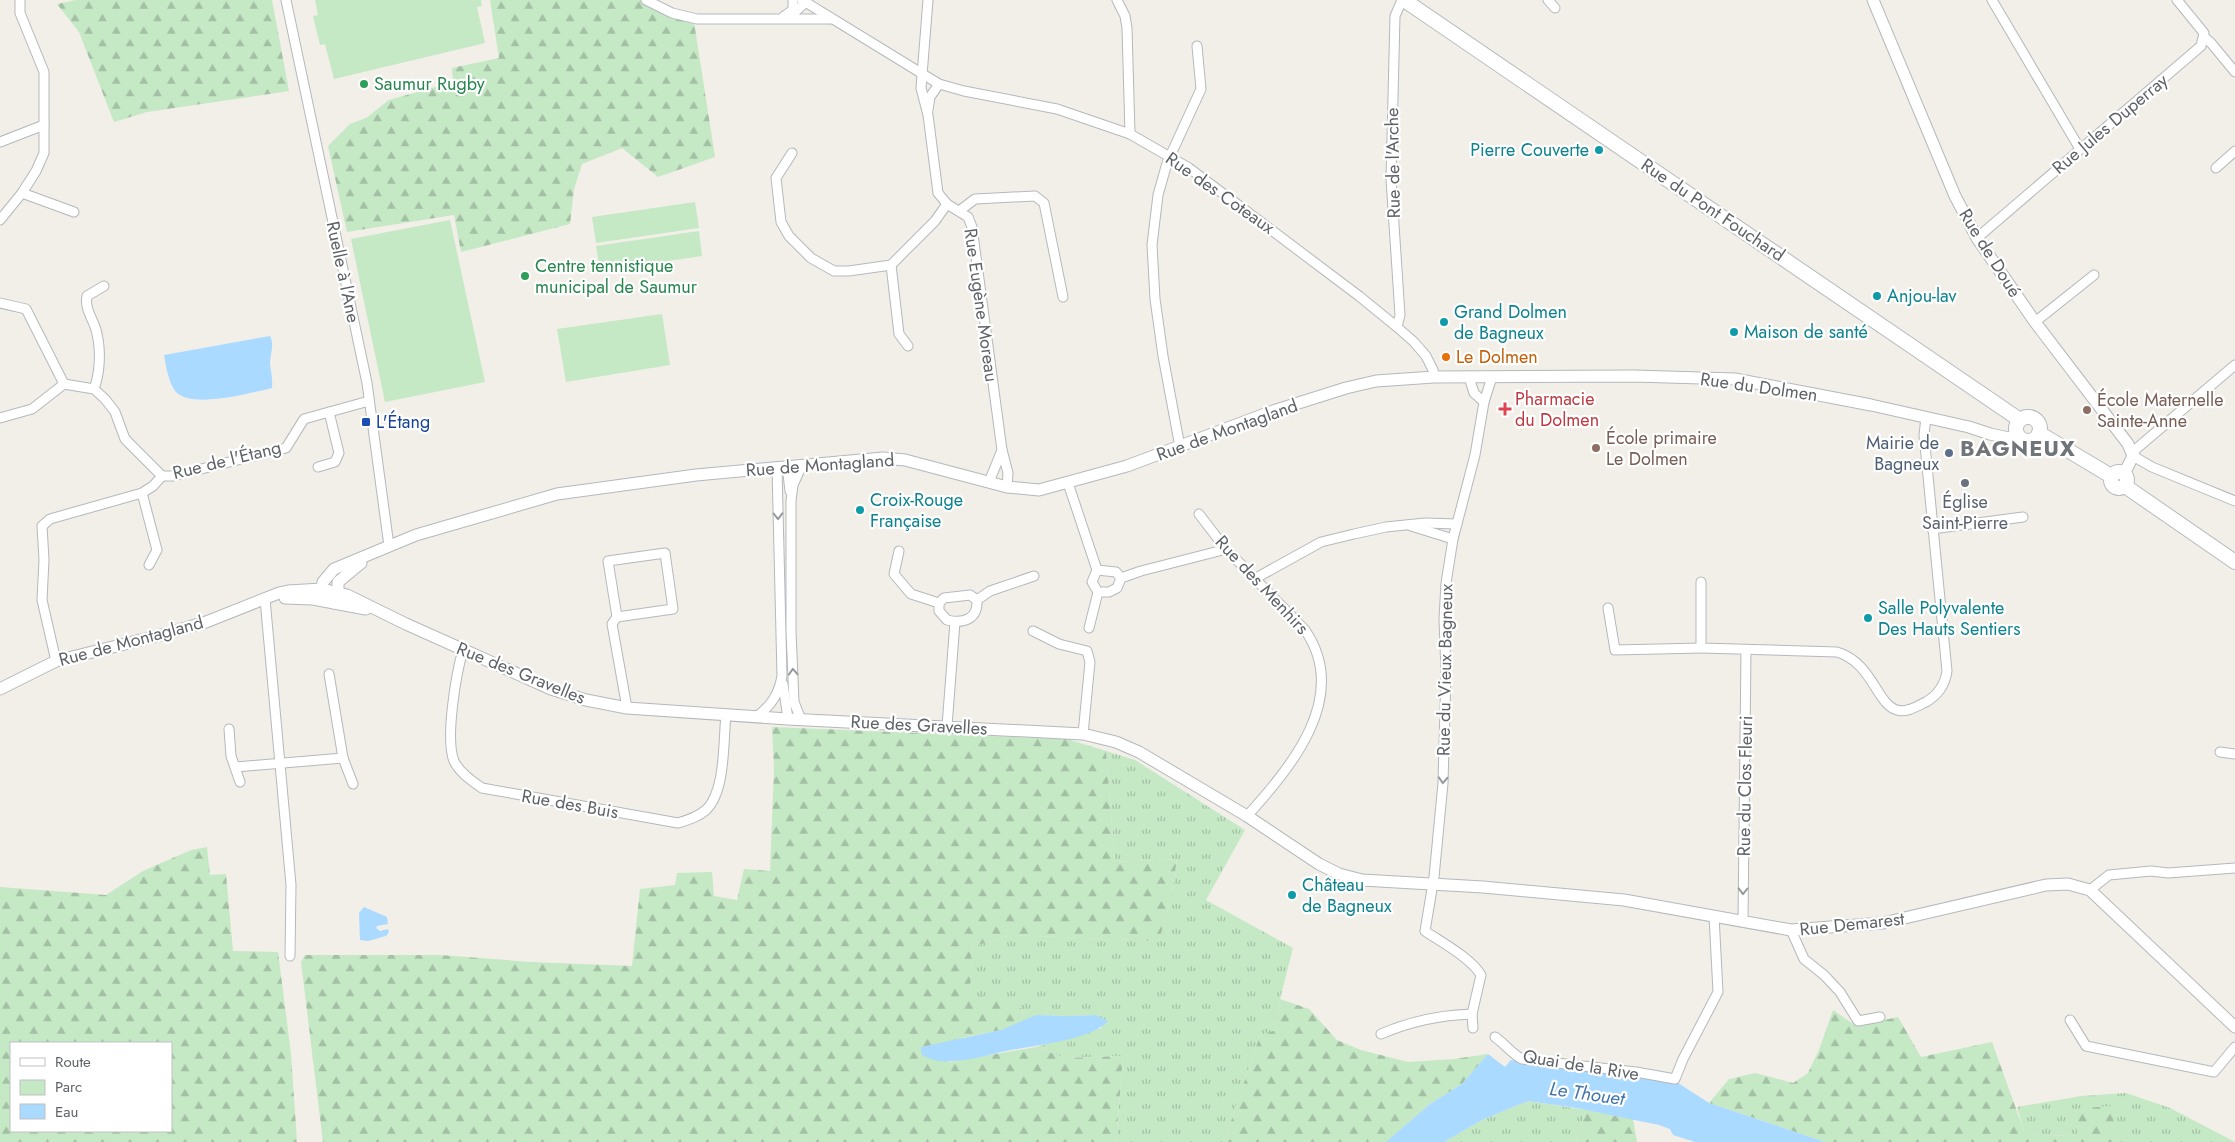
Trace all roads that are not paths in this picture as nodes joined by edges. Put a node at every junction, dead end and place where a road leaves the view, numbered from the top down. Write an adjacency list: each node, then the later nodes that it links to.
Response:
1 (20, 0): 23 (street)
2 (286, 0): 51 (street, Ruelle à l'Ane)
3 (646, 0): 14 (street)
4 (793, 0): 14 (street)
5 (928, 0): 20 (street)
6 (1117, 0): 24 (street)
7 (1403, 0): 43 (street, Rue de l'Arche); 56 (main road, Rue du Pont Fouchard)
8 (1548, 0): 13 (street)
9 (1873, 0): 36 (street, Rue de Doué)
10 (1992, 0): 26 (street)
11 (2177, 0): 17 (street)
12 (806, 2): 14 (street); 15 (street); 16 (street, Rue des Coteaux)
13 (1555, 8)
14 (780, 18): 15 (street)
15 (794, 18): 16 (street)
16 (832, 19): 20 (street, Rue des Coteaux)
17 (2204, 37): 19 (street); 26 (street, Rue Jules Duperray)
18 (1197, 46): 29 (street)
19 (2235, 72)
20 (923, 75): 21 (street, Rue des Coteaux); 22 (street)
21 (939, 84): 22 (street); 24 (street, Rue des Coteaux)
22 (928, 115): 32 (street)
23 (44, 125): 25 (street); 31 (street)
24 (1130, 134): 29 (street, Rue des Coteaux)
25 (0, 142)
26 (2080, 149): 36 (street, Rue Jules Duperray)
27 (2235, 151): 30 (street)
28 (792, 153): 37 (street)
29 (1170, 157): 43 (street, Rue des Coteaux); 59 (street)
30 (2216, 168)
31 (22, 193): 34 (street); 35 (street)
32 (947, 204): 33 (street, Rue Eugène Moreau); 37 (street)
33 (959, 211): 40 (street); 60 (street, Rue Eugène Moreau)
34 (74, 212)
35 (0, 220)
36 (1977, 238): 42 (street, Rue de Doué)
37 (891, 265): 44 (street)
38 (2094, 275): 42 (street)
39 (104, 286): 50 (street)
40 (1063, 297)
41 (0, 303): 49 (street)
42 (2035, 322): 61 (street, Rue de Doué)
43 (1397, 327): 46 (street, Rue des Coteaux)
44 (908, 346)
45 (2235, 366): 61 (street)
46 (1434, 376): 47 (street, Rue du Dolmen); 59 (street, Rue de Montagland)
47 (1468, 377): 48 (street, Rue du Dolmen); 52 (street)
48 (1492, 377): 52 (street, Rue du Vieux Bagneux); 54 (street, Rue du Dolmen)
49 (64, 384): 50 (street); 55 (street)
50 (94, 389): 65 (street, Rue de l'Étang)
51 (369, 401): 53 (street, Rue de l'Étang); 79 (street, Ruelle à l'Ane)
52 (1484, 402): 75 (street, Rue du Vieux Bagneux)
53 (329, 412): 63 (street); 65 (street, Rue de l'Étang)
54 (1926, 417): 58 (street, Rue du Dolmen); 77 (street)
55 (0, 418)
56 (2020, 420): 57 (main road); 58 (main road)
57 (2039, 433): 58 (main road); 66 (main road)
58 (2019, 435)
59 (1180, 447): 68 (street, Rue de Montagland)
60 (1002, 450): 67 (street, Rue Eugène Moreau); 69 (street, Rue Eugène Moreau)
61 (2133, 456): 66 (street); 72 (street)
62 (802, 465): 64 (street, Rue de Montagland); 67 (street, Rue de Montagland); 71 (street)
63 (318, 467)
64 (782, 467): 71 (street); 79 (street, Rue de Montagland); 107 (street, one-way to 107)
65 (162, 476): 70 (street)
66 (2120, 479): 83 (main road)
67 (989, 482): 69 (street, Rue de Montagland)
68 (1068, 483): 69 (street, Rue de Montagland); 85 (street)
69 (1007, 487)
70 (142, 493): 84 (street); 105 (street)
71 (791, 501): 113 (street, one-way to 71)
72 (2235, 501)
73 (1199, 514): 80 (street, Rue des Menhirs)
74 (2023, 517): 77 (street)
75 (1457, 524): 76 (street); 78 (street, Rue du Vieux Bagneux)
76 (1411, 526): 78 (street); 88 (street)
77 (1932, 529): 104 (street)
78 (1454, 539): 126 (street, Rue du Vieux Bagneux, one-way to 126)
79 (389, 546): 82 (street, Rue de Montagland)
80 (1225, 548): 87 (street); 88 (street, Rue des Menhirs)
81 (899, 551): 96 (street)
82 (377, 552): 90 (street, Rue de Montagland); 91 (street, Rue de Montagland)
83 (2235, 562)
84 (148, 565)
85 (1097, 570): 87 (street); 92 (street)
86 (1034, 576): 95 (street)
87 (1121, 578): 92 (street)
88 (1256, 578): 124 (street, Rue des Menhirs)
89 (1701, 582): 102 (street)
90 (324, 590): 91 (street); 91 (street, Rue de Montagland); 93 (street, Rue de Montagland); 94 (street, Rue de Montagland)
91 (336, 592): 93 (street, Rue de Montagland); 103 (street, Rue des Gravelles)
92 (1098, 592): 100 (street)
93 (313, 598): 94 (street, Rue de Montagland)
94 (265, 600): 105 (street, Rue de Montagland); 120 (street)
95 (976, 600): 96 (street); 99 (street)
96 (939, 603): 99 (street)
97 (1608, 608): 102 (street)
98 (617, 617): 98 (street); 109 (street)
99 (955, 622): 114 (street)
100 (1089, 628)
101 (1033, 631): 116 (street)
102 (1701, 648): 104 (street)
103 (463, 650): 109 (street, Rue des Gravelles); 110 (street, Rue des Buis)
104 (1746, 650): 129 (street, Rue du Clos Fleuri, one-way to 129)
105 (56, 661): 108 (street, Rue de Montagland)
106 (329, 674): 119 (street)
107 (782, 676): 111 (street); 112 (street)
108 (0, 689)
109 (626, 708): 110 (street, Rue des Gravelles)
110 (726, 715): 111 (street, Rue des Gravelles)
111 (756, 717): 112 (street, Rue des Gravelles)
112 (788, 719): 113 (street, Rue des Gravelles)
113 (801, 720): 114 (street, Rue des Gravelles)
114 (947, 726): 116 (street, Rue des Gravelles)
115 (229, 729): 121 (street)
116 (1083, 734): 124 (street, Rue des Gravelles)
117 (2220, 752): 118 (street)
118 (2235, 754)
119 (343, 758): 120 (street); 123 (street)
120 (280, 762): 121 (street); 131 (street)
121 (236, 768): 122 (street)
122 (240, 782)
123 (354, 784)
124 (1247, 816): 126 (street, Rue des Gravelles)
125 (2235, 868): 127 (street)
126 (1432, 883): 128 (street, Rue Demarest); 132 (street, Rue du Vieux Bagneux)
127 (2090, 890): 130 (street, Rue Demarest); 135 (street)
128 (1714, 916): 129 (street, Rue Demarest); 138 (street, Quai de la Rive)
129 (1742, 921): 130 (street, Rue Demarest)
130 (1791, 930): 133 (street)
131 (290, 956)
132 (1472, 1014): 136 (street); 137 (street)
133 (1880, 1016)
134 (2070, 1020): 139 (street)
135 (2235, 1027)
136 (1473, 1028)
137 (1382, 1034)
138 (1494, 1037)
139 (2235, 1048)

